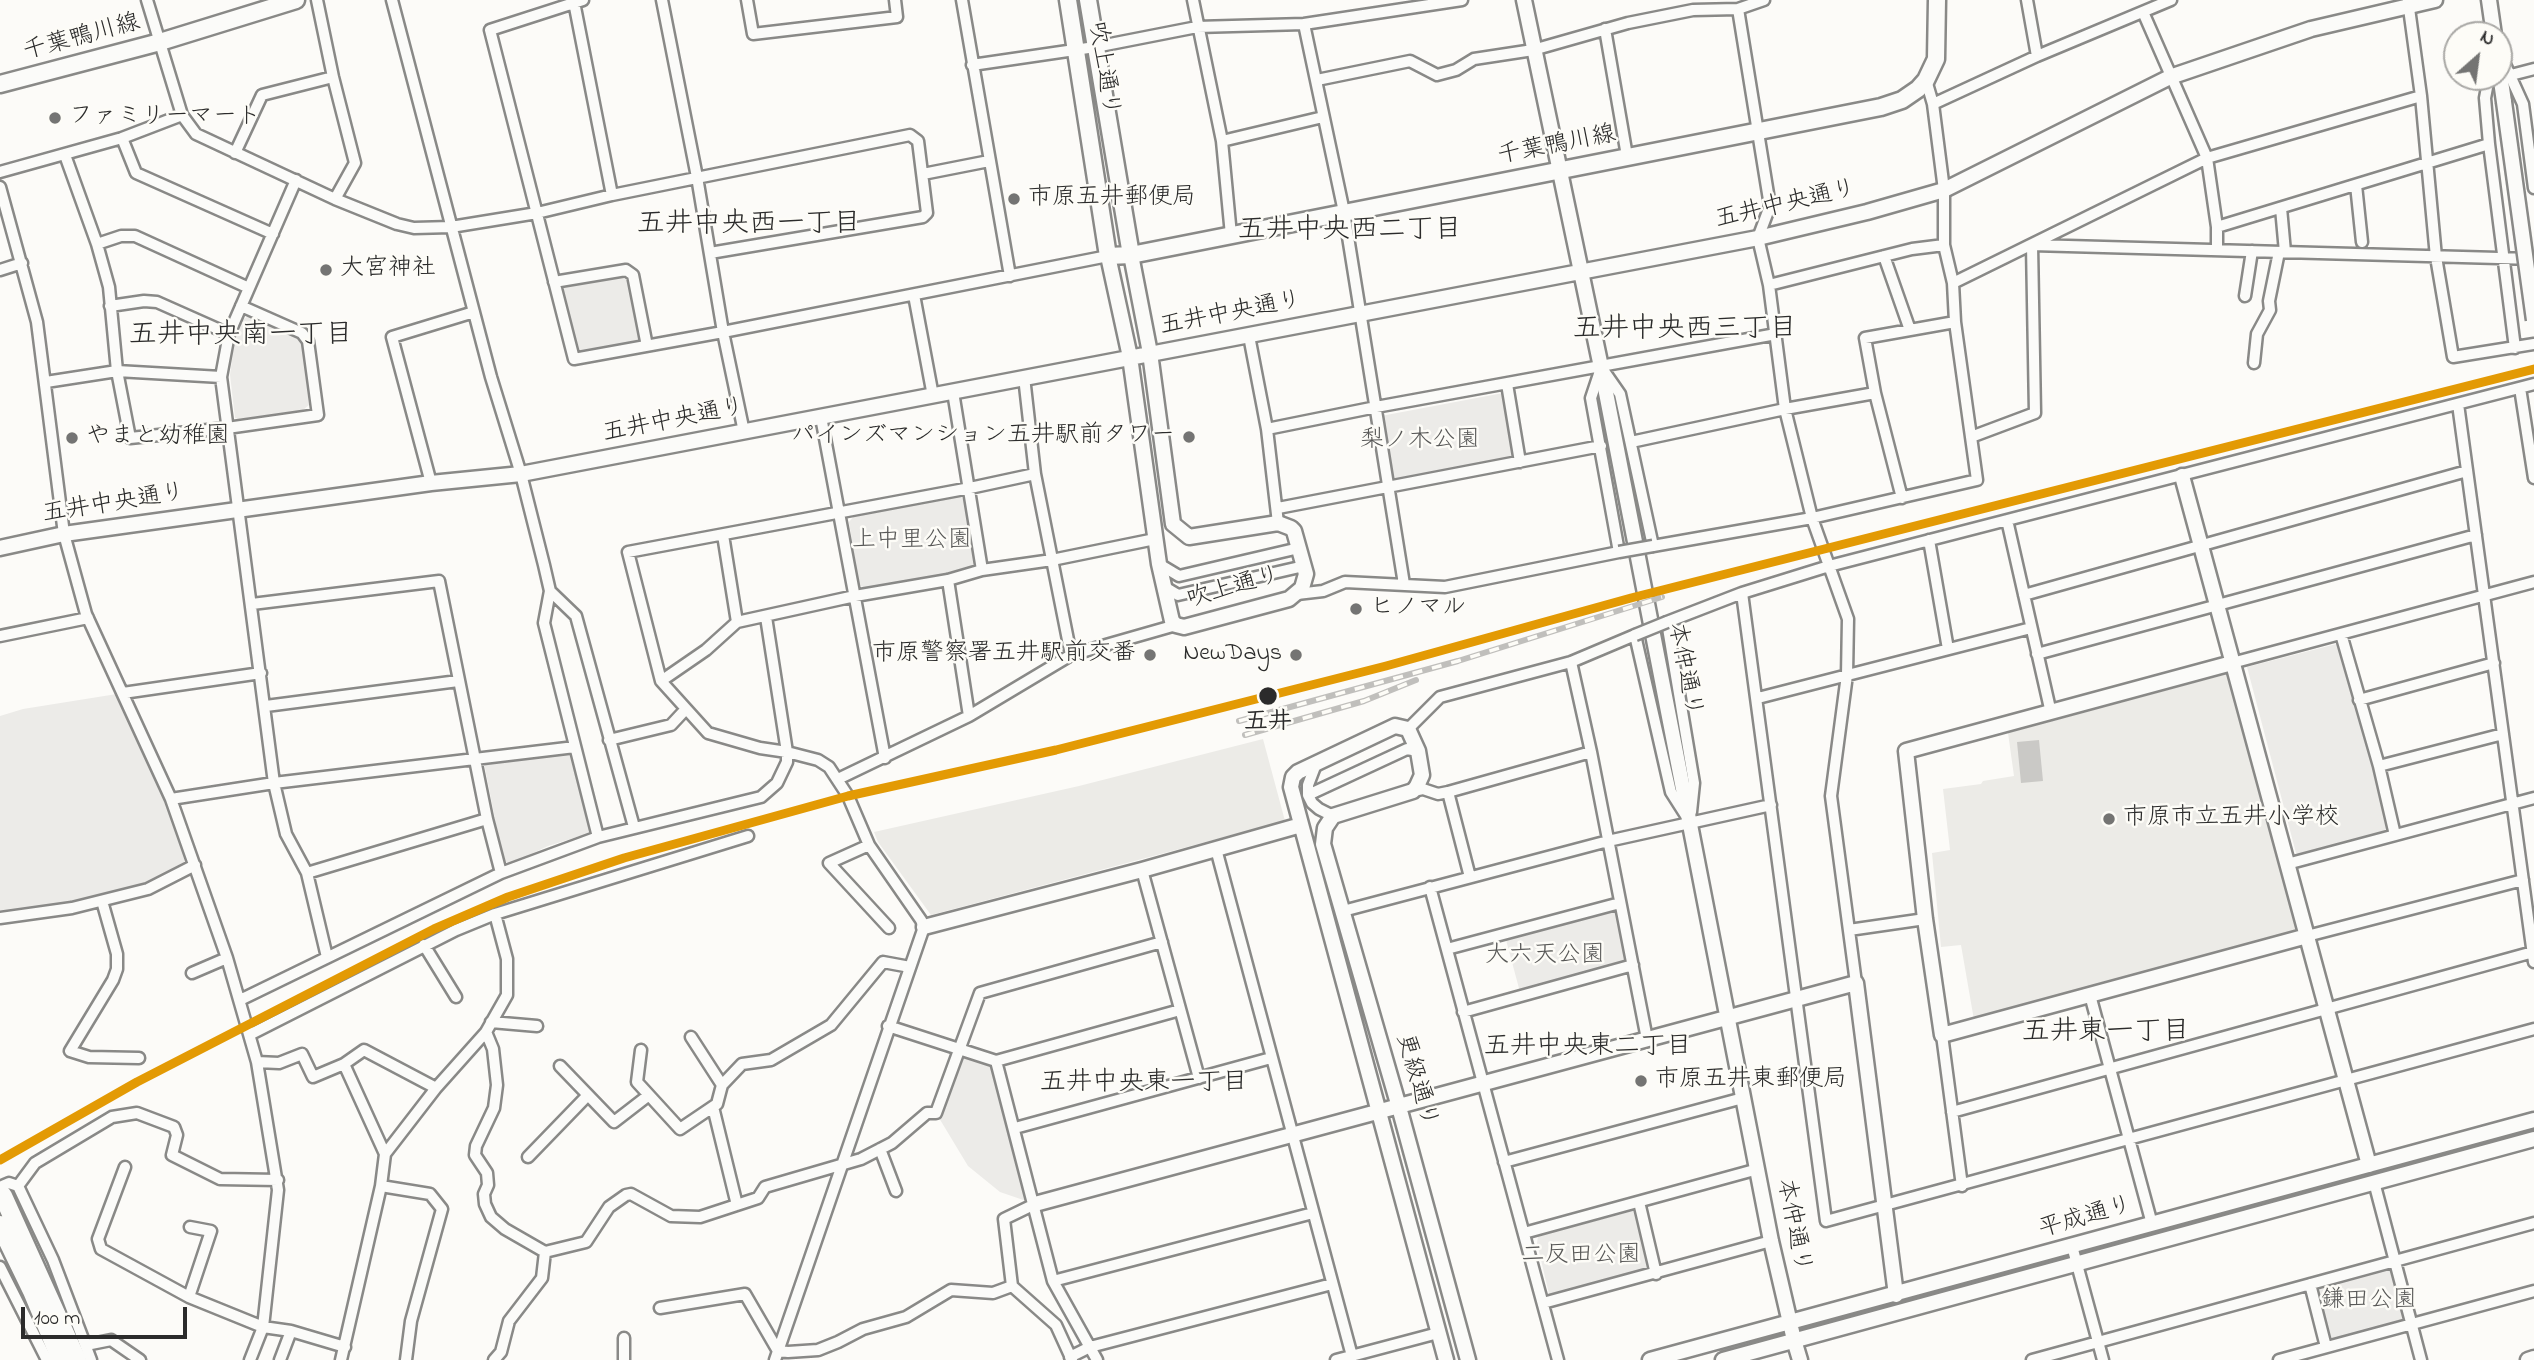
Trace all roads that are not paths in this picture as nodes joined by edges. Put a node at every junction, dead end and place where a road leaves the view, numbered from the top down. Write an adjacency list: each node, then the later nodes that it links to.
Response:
1 (147, 0): 28 (street)
2 (296, 0): 28 (main road, 千葉鴨川線)
3 (317, 0): 36 (street)
4 (392, 0): 72 (street)
5 (663, 0): 61 (street)
6 (747, 0): 7 (street)
7 (895, 0)
8 (962, 0): 33 (street)
9 (1068, 0): 30 (main road, 吹上通り)
10 (1088, 0): 29 (main road, 吹上通り)
11 (1193, 0): 26 (street)
12 (1462, 0): 25 (street)
13 (1524, 0): 31 (street, 本仲通り)
14 (1764, 0): 22 (street)
15 (1937, 0): 39 (main road)
16 (2027, 0): 32 (street)
17 (2171, 0): 23 (street)
18 (2435, 0): 21 (street, 五井中央通り)
19 (2489, 0): 24 (street)
20 (578, 1): 67 (street); 71 (street)
21 (2409, 3): 37 (street, 五井中央通り); 44 (street)
22 (1738, 9): 27 (street); 48 (street)
23 (2143, 12): 32 (street); 37 (street)
24 (2492, 21)
25 (1304, 24): 26 (street); 38 (street)
26 (1197, 27): 29 (street); 50 (street)
27 (1605, 29): 31 (street); 54 (street)
28 (160, 42): 40 (main road, 千葉鴨川線); 46 (street)
29 (1096, 47): 30 (street); 85 (main road, 吹上通り)
30 (1077, 49): 33 (street); 86 (main road, 吹上通り)
31 (1533, 50): 38 (street); 58 (street, 本仲通り)
32 (2036, 57): 45 (street)
33 (972, 65): 56 (street)
34 (2534, 69): 35 (street)
35 (2513, 70)
36 (332, 77): 52 (street); 68 (street)
37 (2170, 77): 55 (street); 66 (street, 五井中央通り)
38 (1317, 80): 47 (street)
39 (1926, 80): 45 (street); 48 (main road, 千葉鴨川線)
40 (0, 84)
41 (2513, 86): 65 (street)
42 (2486, 91): 51 (street)
43 (2504, 91): 105 (street, bridge)
44 (2421, 96): 55 (street); 57 (street)
45 (1933, 104): 66 (street)
46 (182, 115): 49 (street); 52 (street)
47 (1323, 117): 50 (street); 70 (street)
48 (1759, 131): 54 (main road, 千葉鴨川線); 76 (street)
49 (122, 138): 53 (street); 74 (street)
50 (1222, 141): 75 (street)
51 (2489, 144): 57 (street); 89 (street)
52 (234, 153): 62 (street)
53 (65, 155): 59 (street); 78 (street)
54 (1627, 156): 58 (main road, 千葉鴨川線)
55 (2207, 158): 73 (street); 79 (street)
56 (989, 161): 60 (street); 94 (street)
57 (2426, 164): 63 (street); 88 (street)
58 (1558, 169): 70 (main road, 千葉鴨川線); 93 (street, 本仲通り)
59 (0, 172)
60 (923, 174): 61 (street); 84 (street)
61 (697, 177): 67 (street); 84 (street)
62 (296, 180): 68 (street); 74 (street)
63 (2356, 185): 69 (street); 77 (street)
64 (0, 187): 91 (street)
65 (2534, 188)
66 (1944, 190): 76 (street, 五井中央通り); 80 (street)
67 (612, 195): 71 (street)
68 (335, 199): 72 (street)
69 (2281, 208): 73 (street); 83 (street)
70 (1344, 212): 75 (main road, 千葉鴨川線); 104 (street)
71 (537, 214): 72 (street); 95 (street)
72 (451, 227): 103 (street)
73 (2217, 227): 81 (street)
74 (273, 234): 98 (street)
75 (1231, 235): 85 (main road, 千葉鴨川線)
76 (1758, 238): 93 (street, 五井中央通り); 97 (street)
77 (2361, 242)
78 (97, 244): 98 (street); 101 (street)
79 (2032, 245): 81 (street); 96 (street); 136 (street)
80 (1944, 246): 87 (street); 96 (street)
81 (2217, 250): 82 (street)
82 (2252, 251): 83 (street); 100 (street)
83 (2282, 252): 88 (street); 117 (street)
84 (710, 253): 108 (street)
85 (1131, 255): 86 (main road, 千葉鴨川線); 115 (street, 吹上通り)
86 (1108, 256): 94 (street); 116 (street, 吹上通り)
87 (1884, 256): 97 (street); 107 (street)
88 (2436, 257): 89 (street); 114 (street)
89 (2503, 257): 90 (street); 114 (street)
90 (2534, 259)
91 (22, 263): 92 (street); 122 (street)
92 (0, 270)
93 (1581, 271): 104 (street, 五井中央通り); 118 (street, 本仲通り)
94 (1010, 276): 99 (street)
95 (554, 282): 113 (street); 113 (street)
96 (1953, 283): 106 (street)
97 (1769, 285): 110 (street)
98 (248, 288): 102 (street)
99 (914, 295): 108 (street); 128 (street)
100 (2245, 296)
101 (110, 306): 109 (street); 119 (street)
102 (241, 306): 109 (street); 133 (street)
103 (474, 312): 141 (street); 145 (street)
104 (1361, 312): 111 (street, 五井中央通り); 130 (street)
105 (2534, 320)
106 (1955, 322): 107 (street); 136 (street)
107 (1910, 330): 127 (street)
108 (723, 332): 113 (street); 135 (street)
109 (229, 334): 120 (street)
110 (1776, 334): 118 (street); 131 (street)
111 (1249, 336): 115 (street, 五井中央通り); 134 (street)
112 (2534, 344): 114 (street)
113 (647, 346)
114 (2515, 348)
115 (1150, 353): 116 (street, 五井中央通り); 151 (street, 吹上通り)
116 (1130, 357): 121 (street, 五井中央通り); 157 (street, 吹上通り)
117 (2254, 363)
118 (1601, 367): 123 (street); 137 (street); 138 (street); 230 (street, 本仲通り)
119 (117, 370): 120 (street); 122 (street); 133 (street)
120 (221, 377): 133 (street)
121 (1024, 377): 126 (street, 五井中央通り); 142 (street)
122 (46, 382): 154 (street)
123 (1507, 384): 130 (street); 139 (street)
124 (2534, 384): 125 (street)
125 (2520, 388): 129 (street); 144 (street)
126 (953, 392): 128 (street, 五井中央通り); 147 (street)
127 (1875, 393): 131 (street); 148 (street)
128 (933, 396): 132 (street, 五井中央通り)
129 (2458, 404): 140 (street); 143 (street)
130 (1376, 407): 134 (street); 146 (street)
131 (1785, 409): 137 (street); 152 (street)
132 (821, 417): 135 (street, 五井中央通り); 150 (street)
133 (227, 428): 149 (street)
134 (1267, 429): 151 (street)
135 (744, 432): 141 (street, 五井中央通り)
136 (1971, 437): 148 (street)
137 (1631, 442): 160 (street)
138 (1601, 446): 139 (street); 163 (street)
139 (1520, 462): 146 (street)
140 (2468, 471): 156 (street); 159 (street)
141 (521, 474): 145 (street, 五井中央通り); 173 (street)
142 (1035, 474): 147 (street); 164 (street)
143 (2182, 476): 153 (street); 159 (street)
144 (2534, 478)
145 (431, 483): 149 (street, 五井中央通り)
146 (1387, 486): 151 (street); 171 (street)
147 (970, 488): 150 (street); 168 (street)
148 (1902, 498): 152 (street)
149 (240, 510): 154 (street, 五井中央通り); 179 (street)
150 (839, 512): 155 (street); 178 (street)
151 (1278, 516): 162 (street, 吹上通り)
152 (1812, 519): 160 (street); 167 (street)
153 (2007, 520): 158 (street); 176 (street)
154 (64, 534): 161 (street, 五井中央通り); 182 (street)
155 (723, 535): 183 (street); 199 (street)
156 (2476, 535): 177 (street); 180 (street)
157 (1155, 539): 164 (street); 165 (street, 吹上通り)
158 (1929, 540): 167 (street); 190 (street)
159 (2200, 545): 176 (street); 180 (street)
160 (1653, 546): 163 (street, bridge)
161 (0, 548)
162 (1299, 548): 165 (street); 166 (street, 吹上通り)
163 (1619, 552): 171 (street)
164 (1052, 560): 168 (street); 191 (street)
165 (1159, 564): 172 (street, 吹上通り)
166 (1304, 566): 172 (street); 175 (street, 吹上通り)
167 (1829, 566): 174 (street); 197 (street)
168 (982, 570): 169 (street)
169 (948, 580): 178 (street); 206 (street)
170 (2534, 582): 177 (street)
171 (1404, 584): 175 (street)
172 (1163, 586): 185 (street, 吹上通り)
173 (550, 591): 209 (street); 210 (street)
174 (1742, 593): 184 (street); 201 (street)
175 (1297, 594): 185 (street, 吹上通り)
176 (2024, 594): 186 (street)
177 (2484, 595): 187 (street); 195 (street)
178 (855, 596): 181 (street); 215 (street)
179 (252, 604): 196 (street); 198 (street)
180 (2217, 604): 192 (street); 194 (street)
181 (766, 617): 183 (street); 211 (street)
182 (88, 618): 189 (street); 200 (street)
183 (737, 622): 199 (street)
184 (1667, 622): 188 (street, bridge); 230 (street)
185 (1176, 625): 191 (street)
186 (2031, 628): 190 (street); 192 (street)
187 (2341, 634): 194 (street); 202 (street)
188 (1635, 635): 193 (street); 230 (street)
189 (0, 636)
190 (1948, 649): 197 (street)
191 (1071, 654): 206 (street)
192 (2037, 654): 205 (street)
193 (1571, 662): 207 (street); 213 (street)
194 (2232, 663): 205 (street); 239 (street)
195 (2494, 663): 202 (street); 208 (street)
196 (261, 673): 200 (street); 203 (street)
197 (1847, 675): 201 (street); 255 (street)
198 (458, 681): 203 (street); 214 (street)
199 (661, 681): 204 (street)
200 (123, 693): 225 (street)
201 (1758, 698): 226 (street)
202 (2359, 700): 217 (street)
203 (266, 706): 220 (street)
204 (685, 709): 209 (street); 211 (street)
205 (2051, 713): 252 (street)
206 (969, 716): 215 (street)
207 (1408, 729): 212 (street); 216 (street)
208 (2503, 734): 217 (street); 227 (street)
209 (609, 740): 232 (street)
210 (575, 747): 214 (street); 235 (street)
211 (787, 751): 219 (street); 232 (street)
212 (1418, 751): 218 (street); 223 (street)
213 (1591, 752): 222 (street); 236 (street)
214 (475, 758): 220 (street); 229 (street)
215 (885, 758): 219 (street)
216 (1316, 764): 223 (street); 231 (street, 更級通り)
217 (2379, 766): 233 (street)
218 (1422, 775): 221 (street); 222 (street)
219 (838, 779): 237 (street)
220 (274, 782): 225 (street); 242 (street)
221 (1413, 791): 222 (street); 228 (street)
222 (1448, 792): 244 (street)
223 (1308, 795): 228 (street)
224 (2534, 798): 227 (street)
225 (171, 799): 240 (street)
226 (1771, 804): 230 (street); 269 (street)
227 (2513, 804): 233 (street); 245 (street)
228 (1334, 816): 249 (street, 更級通り)
229 (487, 819): 242 (street); 243 (street)
230 (1690, 822): 236 (street); 274 (street, 本仲通り)
231 (1301, 825): 238 (street); 303 (street, 更級通り)
232 (634, 827): 235 (street)
233 (2395, 835): 239 (street)
234 (748, 836): 250 (street)
235 (598, 837): 243 (street)
236 (1608, 841): 244 (street); 248 (street)
237 (869, 845): 253 (street); 254 (street)
238 (1216, 849): 241 (street); 287 (street)
239 (2287, 864): 256 (street)
240 (195, 865): 247 (street); 262 (street)
241 (1142, 870): 254 (street); 257 (street)
242 (307, 873): 260 (street)
243 (500, 873): 260 (street)
244 (1470, 877): 246 (street)
245 (2523, 880): 256 (street); 261 (street)
246 (1430, 887): 249 (street); 259 (street)
247 (102, 901): 251 (street); 286 (street)
248 (1620, 903): 259 (street); 263 (street)
249 (1343, 911): 302 (street, 更級通り)
250 (495, 914): 258 (street); 275 (street)
251 (0, 918)
252 (1925, 919): 255 (street); 281 (street)
253 (889, 928)
254 (924, 928): 264 (street)
255 (1849, 930): 266 (street)
256 (2307, 936): 267 (street); 271 (street)
257 (1162, 942): 272 (street); 285 (street)
258 (424, 945): 268 (street); 280 (street)
259 (1447, 949): 273 (street)
260 (327, 957): 270 (street)
261 (2533, 957): 271 (street)
262 (227, 958): 265 (street); 270 (street)
263 (1633, 965): 273 (street); 283 (street)
264 (910, 968): 277 (street); 295 (street)
265 (192, 973)
266 (1856, 984): 269 (street); 327 (street)
267 (2090, 995): 281 (street); 292 (street)
268 (456, 997)
269 (1798, 998): 274 (street); 327 (street)
270 (240, 1000): 280 (street)
271 (2326, 1009): 292 (street); 294 (street)
272 (1180, 1010): 288 (street); 293 (street)
273 (1463, 1012): 296 (street)
274 (1728, 1017): 283 (street); 300 (street, 本仲通り)
275 (491, 1022): 276 (street); 279 (street)
276 (537, 1026)
277 (888, 1026): 285 (street); 314 (street)
278 (2534, 1029): 294 (street)
279 (485, 1031): 297 (street); 336 (street)
280 (251, 1034): 289 (street)
281 (1942, 1035): 304 (street)
282 (691, 1037): 295 (street)
283 (1647, 1039): 296 (street)
284 (641, 1050): 299 (street)
285 (961, 1050): 288 (street); 310 (street)
286 (139, 1058)
287 (1271, 1058): 293 (street); 307 (street)
288 (996, 1061): 306 (street)
289 (257, 1062): 290 (street); 318 (street)
290 (344, 1065): 297 (street); 311 (street)
291 (560, 1066): 298 (street)
292 (2110, 1067): 304 (street); 309 (street)
293 (1199, 1078): 306 (street)
294 (2346, 1081): 309 (street); 315 (street)
295 (722, 1084): 301 (street)
296 (1482, 1084): 302 (street); 313 (street)
297 (436, 1088): 311 (street)
298 (588, 1095): 299 (street); 312 (street)
299 (649, 1096): 301 (street)
300 (1743, 1098): 313 (street); 317 (street, 本仲通り)
301 (713, 1107): 326 (street)
302 (1399, 1107): 303 (street); 379 (street, 更級通り)
303 (1379, 1112): 307 (street); 354 (street, 更級通り)
304 (1952, 1112): 321 (street)
305 (2534, 1120): 315 (street, 平成通り)
306 (1015, 1128): 325 (street)
307 (1292, 1136): 325 (street); 328 (street)
308 (2534, 1139): 319 (street, 平成通り)
309 (2129, 1140): 321 (street); 330 (street)
310 (880, 1149): 314 (street); 323 (street)
311 (385, 1154): 320 (street)
312 (528, 1157)
313 (1504, 1162): 333 (street)
314 (841, 1165): 326 (street); 362 (street)
315 (2369, 1165): 330 (street, 平成通り)
316 (125, 1167): 347 (street)
317 (1758, 1169): 324 (street); 334 (street, 本仲通り)
318 (278, 1180): 322 (street); 352 (street)
319 (2374, 1182): 337 (street); 338 (street, 平成通り)
320 (381, 1186): 358 (street); 373 (street)
321 (1962, 1186): 327 (street)
322 (7, 1190): 361 (highway)
323 (896, 1191)
324 (1639, 1202): 333 (street); 340 (street)
325 (1035, 1204): 341 (street); 344 (street)
326 (737, 1205): 336 (street)
327 (1886, 1206): 346 (street)
328 (1313, 1213): 341 (street); 342 (street)
329 (2534, 1223): 337 (street)
330 (2152, 1224): 335 (street, 平成通り)
331 (0, 1225): 367 (highway)
332 (190, 1227): 347 (street)
333 (1524, 1233): 348 (street)
334 (1771, 1241): 340 (street); 350 (street, 本仲通り)
335 (2073, 1246): 338 (street); 346 (street, 平成通り)
336 (545, 1252): 374 (street)
337 (2395, 1261): 343 (street); 351 (street)
338 (2077, 1262): 356 (street, 平成通り); 357 (street)
339 (0, 1267): 366 (street)
340 (1656, 1273): 348 (street)
341 (1053, 1281): 359 (street)
342 (1332, 1284): 359 (street); 363 (street)
343 (2310, 1284): 357 (street); 360 (street)
344 (1012, 1286): 362 (street); 365 (street)
345 (2534, 1292): 351 (street)
346 (1896, 1294): 350 (street, 平成通り)
347 (189, 1297): 352 (street)
348 (1543, 1303): 380 (street)
349 (660, 1308): 362 (street)
350 (1788, 1314): 356 (street, 本仲通り); 381 (street, 平成通り)
351 (2412, 1325): 360 (street); 387 (street)
352 (263, 1328): 353 (street); 370 (street)
353 (291, 1331): 358 (street); 371 (street)
354 (1438, 1333): 363 (street); 378 (street, 更級通り)
355 (624, 1338): 375 (street)
356 (1794, 1340): 382 (street, 平成通り); 383 (street, 本仲通り)
357 (2098, 1342): 384 (street); 385 (street)
358 (345, 1347): 372 (street)
359 (1090, 1347): 365 (street); 376 (street)
360 (2326, 1348): 386 (street)
361 (82, 1352): 368 (street); 369 (street)
362 (776, 1356)
363 (1352, 1356): 377 (street)
364 (2534, 1358): 388 (street)
365 (1071, 1359)
366 (47, 1360)
367 (61, 1360)
368 (91, 1360)
369 (140, 1360)
370 (250, 1360)
371 (280, 1360)
372 (341, 1360)
373 (406, 1360)
374 (494, 1360)
375 (624, 1360)
376 (1097, 1360)
377 (1336, 1360)
378 (1446, 1360)
379 (1468, 1360)
380 (1558, 1360)
381 (1650, 1360)
382 (1723, 1360)
383 (1800, 1360)
384 (2032, 1360)
385 (2103, 1360)
386 (2279, 1360)
387 (2421, 1360)
388 (2528, 1360)

